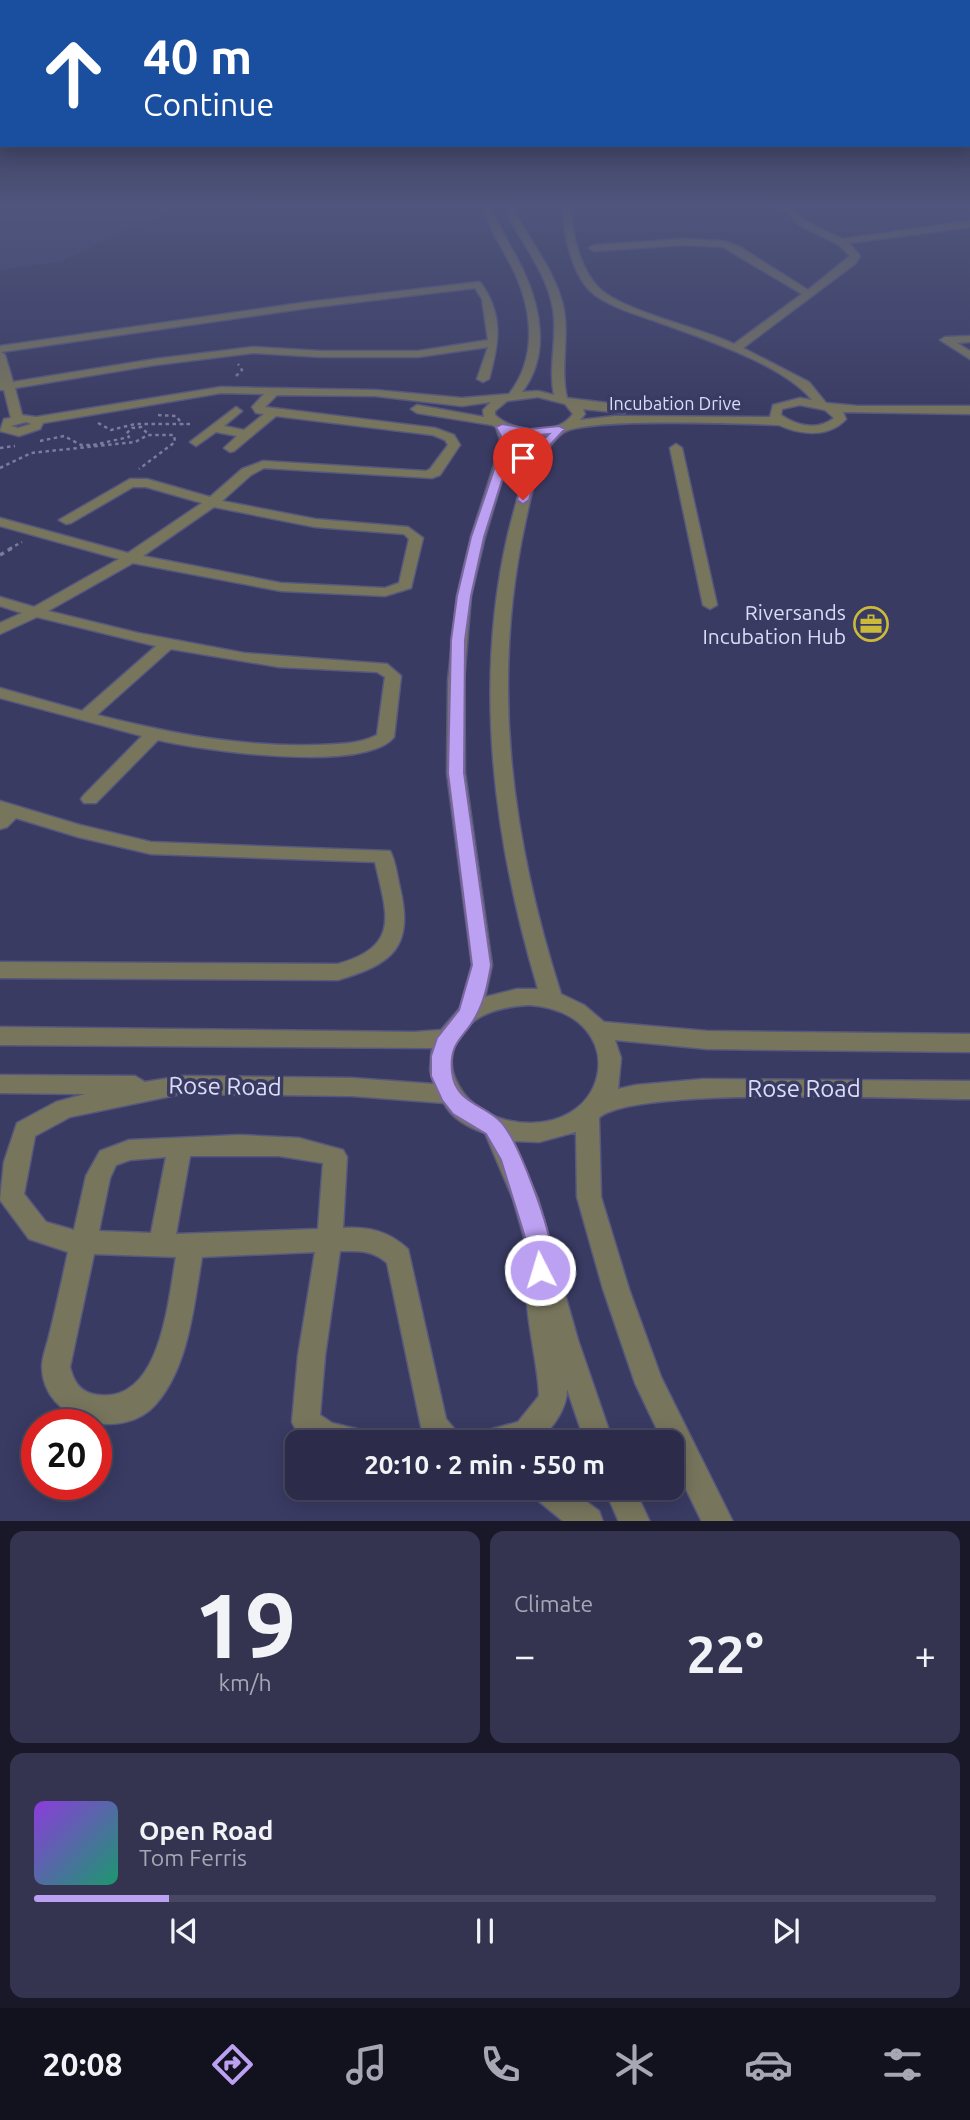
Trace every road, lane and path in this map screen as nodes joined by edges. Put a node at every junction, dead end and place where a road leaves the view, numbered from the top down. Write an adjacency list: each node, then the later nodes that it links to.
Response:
1 (521, 278): 18 (street)
2 (544, 278): 19 (street)
3 (586, 278): 8 (street)
4 (779, 278): 6 (street)
5 (829, 278): 6 (street)
6 (808, 293): 8 (street)
7 (494, 344): 9 (street); 10 (street); 13 (street)
8 (736, 348): 12 (street)
9 (0, 349)
10 (236, 353): 14 (street); 15 (path)
11 (0, 355): 14 (street)
12 (775, 370): 20 (street); 22 (street)
13 (483, 379)
14 (4, 387): 32 (street)
15 (222, 390): 16 (street); 28 (street)
16 (272, 394): 17 (street, Incubation Drive); 21 (street, Incubation Drive); 25 (street); 28 (street)
17 (394, 395): 18 (street, Incubation Drive); 21 (street)
18 (507, 398): 19 (street, Incubation Drive); 31 (street)
19 (566, 401): 20 (street, Incubation Drive); 33 (street)
20 (780, 403): 22 (street); 29 (street); 33 (street, Incubation Drive)
21 (384, 405): 31 (street, Incubation Drive)
22 (825, 405): 23 (street); 29 (street)
23 (970, 410)
24 (236, 411): 34 (street)
25 (271, 414): 36 (street); 47 (street)
26 (970, 421): 29 (street)
27 (96, 422): 30 (path)
28 (36, 423): 32 (street)
29 (837, 423)
30 (193, 424)
31 (498, 424): 33 (street, Incubation Drive); 67 (street)
32 (6, 426)
33 (565, 427): 66 (street)
34 (214, 428): 36 (street); 37 (street)
35 (148, 435): 38 (path); 44 (path); 46 (path)
36 (247, 435): 41 (street)
37 (196, 442)
38 (31, 443)
39 (20, 445): 40 (path)
40 (0, 448)
41 (230, 448)
42 (676, 448): 55 (street)
43 (25, 449): 44 (path)
44 (31, 453): 45 (path)
45 (0, 468)
46 (130, 483): 47 (street); 48 (street)
47 (218, 504): 52 (street); 53 (street); 53 (street)
48 (66, 520)
49 (0, 522): 50 (street)
50 (39, 532): 51 (path); 52 (street)
51 (0, 555)
52 (131, 558): 53 (street); 56 (street)
53 (148, 561): 56 (street)
54 (0, 601): 56 (street)
55 (709, 605)
56 (43, 615): 57 (street); 58 (street); 59 (street)
57 (0, 629)
58 (0, 642)
59 (170, 643): 61 (street); 62 (street)
60 (0, 693): 61 (street)
61 (85, 717): 62 (street)
62 (154, 734): 63 (street)
63 (90, 799)
64 (4, 814): 65 (street)
65 (0, 971)
66 (552, 1000): 67 (street); 68 (street)
67 (468, 1014): 70 (street)
68 (599, 1030): 71 (street); 76 (street)
69 (0, 1036): 70 (street)
70 (447, 1038): 75 (street)
71 (970, 1043)
72 (0, 1084): 73 (street, Rose Road)
73 (182, 1085): 75 (street, Rose Road); 79 (street)
74 (970, 1090): 76 (street, Rose Road)
75 (449, 1094): 77 (street)
76 (592, 1110): 77 (street); 93 (street)
77 (494, 1128): 84 (street)
78 (180, 1146): 80 (street); 81 (street); 82 (street)
79 (6, 1190): 80 (street)
80 (86, 1241): 82 (street); 83 (street)
81 (328, 1242): 83 (street); 85 (street); 86 (street)
82 (162, 1244): 83 (street)
83 (191, 1246)
84 (540, 1247): 87 (street); 88 (street)
85 (318, 1430)
86 (436, 1430)
87 (530, 1430)
88 (595, 1430)
89 (561, 1500): 91 (street)
90 (625, 1500): 92 (street)
91 (588, 1521)
92 (635, 1521)
93 (719, 1521)

